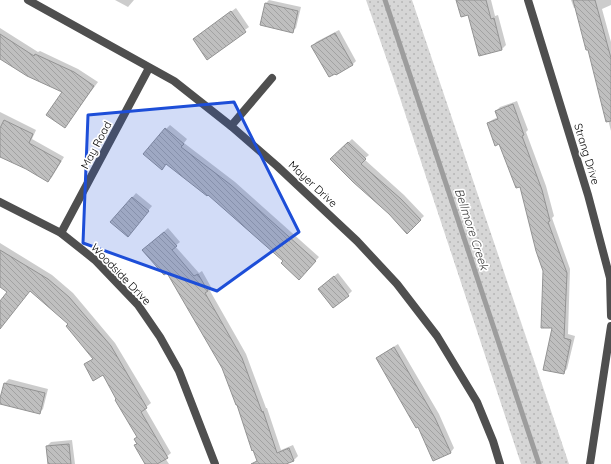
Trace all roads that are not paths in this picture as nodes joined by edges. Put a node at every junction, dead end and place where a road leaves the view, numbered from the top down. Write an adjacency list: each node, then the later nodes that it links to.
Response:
1 (28, 0): 3 (street, Mayer Drive)
2 (528, 0): 8 (street, Strang Drive)
3 (150, 68): 5 (street, Mayer Drive); 7 (street, May Road)
4 (272, 78): 5 (street)
5 (231, 126): 11 (street, Mayer Drive)
6 (0, 202): 7 (street, Woodside Drive)
7 (61, 233): 10 (street, Woodside Drive)
8 (611, 316)
9 (611, 326): 12 (street)
10 (215, 464)
11 (500, 464)
12 (590, 464)

